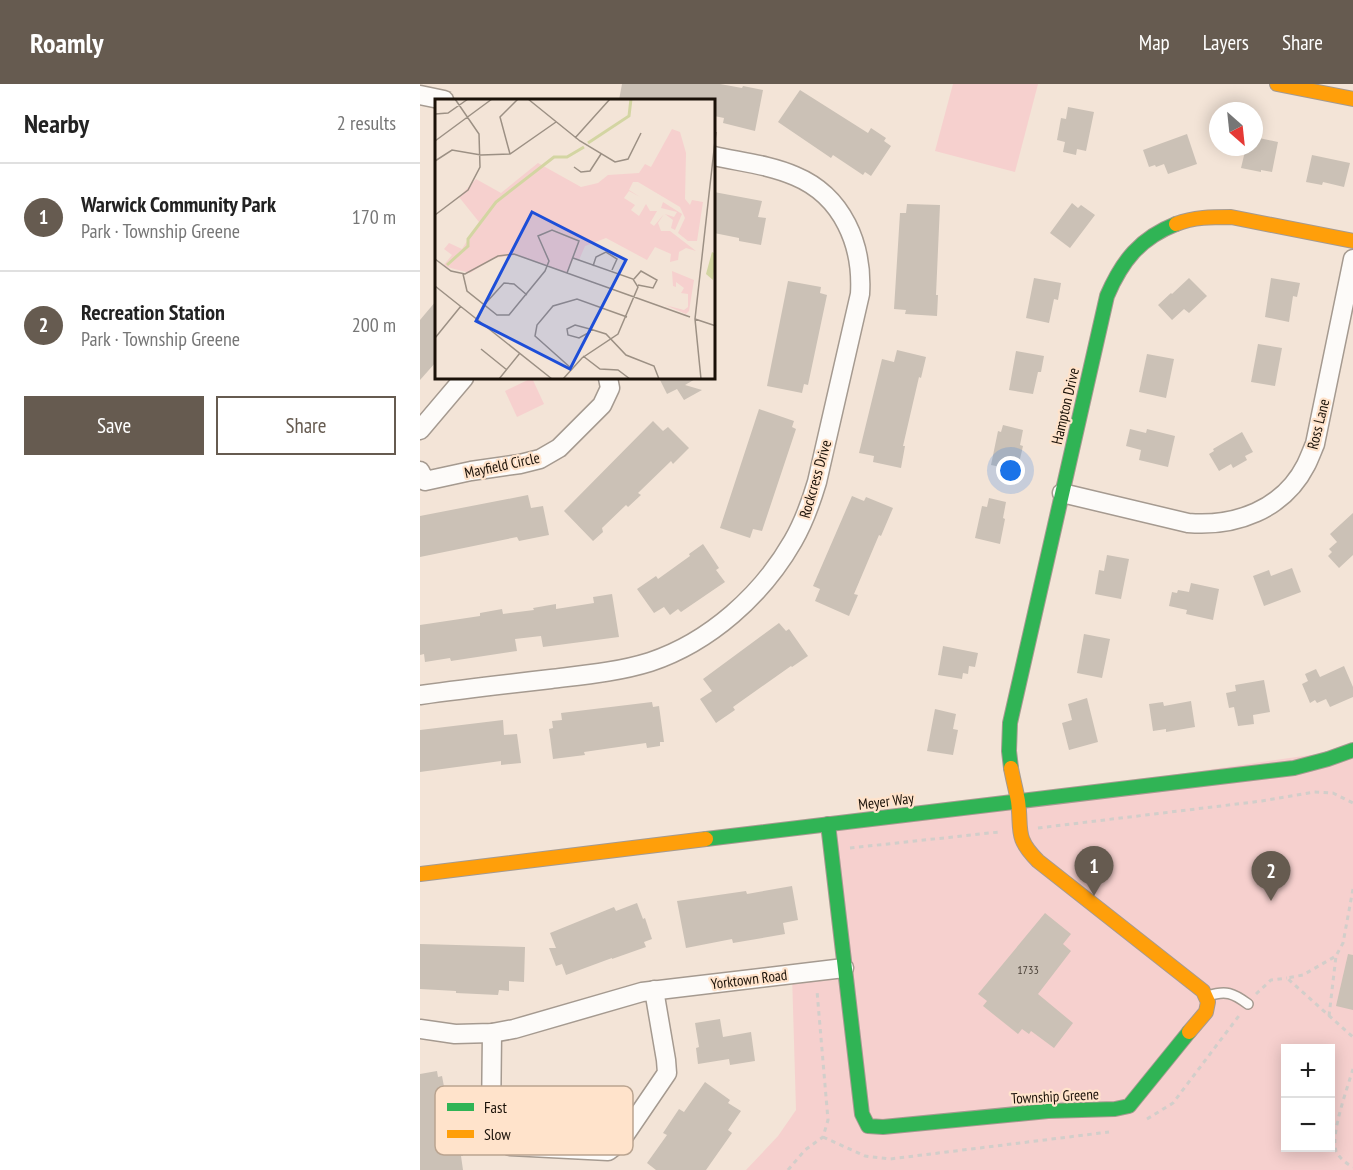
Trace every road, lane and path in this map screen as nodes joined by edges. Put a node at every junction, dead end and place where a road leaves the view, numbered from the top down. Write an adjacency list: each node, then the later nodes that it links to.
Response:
1 (1277, 84): 2 (street)
2 (1300, 86): 5 (street)
3 (420, 95): 4 (street)
4 (439, 99)
5 (1353, 99)
6 (716, 156): 14 (street, Rockcress Drive)
7 (1353, 241): 13 (street, Hampton Drive)
8 (1353, 259): 13 (street, Ross Lane)
9 (462, 380): 11 (street)
10 (608, 380): 12 (street, Mayfield Circle)
11 (420, 430)
12 (422, 478)
13 (1062, 493): 16 (street, Hampton Drive)
14 (420, 695)
15 (1353, 750): 16 (street, Meyer Way)
16 (1018, 801): 18 (street, Meyer Way); 19 (street)
17 (1353, 802): 19 (path)
18 (828, 824): 20 (street, Township Greene); 21 (street, Meyer Way)
19 (1019, 830): 20 (path); 27 (street)
20 (831, 850): 24 (street, Township Greene)
21 (420, 874)
22 (1353, 890): 23 (path)
23 (1336, 956): 29 (path); 29 (path)
24 (843, 968): 25 (street, Yorktown Road); 27 (street, Township Greene)
25 (648, 991): 31 (street, Yorktown Road); 35 (street)
26 (817, 991): 37 (path)
27 (1206, 997): 28 (lane)
28 (1248, 1004)
29 (1329, 1016): 32 (path)
30 (420, 1029): 31 (street, Yorktown Road)
31 (492, 1033): 34 (street)
32 (1353, 1036)
33 (1353, 1069): 36 (path)
34 (491, 1086)
35 (633, 1123)
36 (1353, 1167)
37 (790, 1169)

